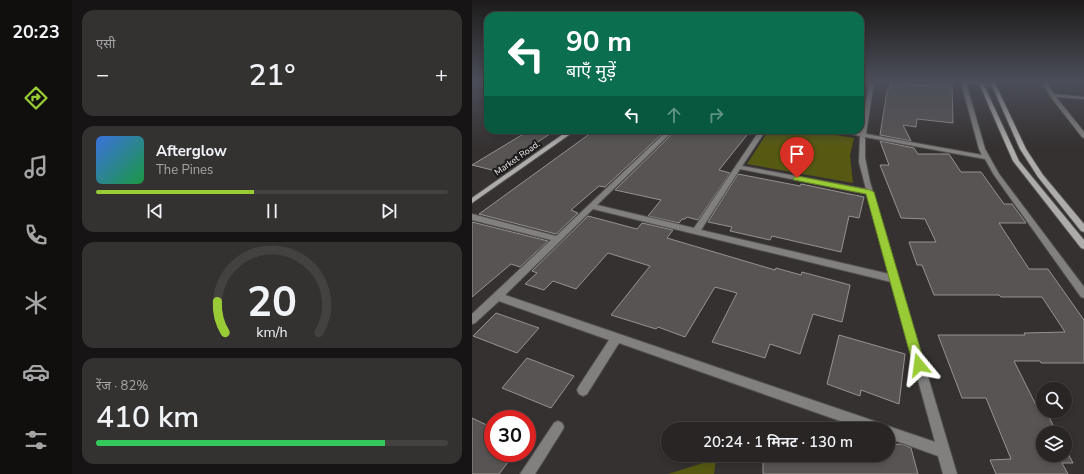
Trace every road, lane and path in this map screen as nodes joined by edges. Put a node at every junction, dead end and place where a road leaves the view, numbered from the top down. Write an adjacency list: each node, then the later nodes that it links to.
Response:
1 (969, 103): 11 (street)
2 (990, 103): 20 (street)
3 (1002, 103): 17 (street)
4 (1058, 103): 10 (street)
5 (567, 134): 14 (street, Market Road.)
6 (667, 134): 15 (street)
7 (760, 134): 12 (street)
8 (858, 134): 9 (street)
9 (863, 135): 11 (street); 13 (street)
10 (1084, 136)
11 (987, 158): 22 (street)
12 (738, 167): 13 (street); 18 (street)
13 (870, 192): 21 (street)
14 (472, 201)
15 (592, 206): 18 (street); 19 (street)
16 (472, 217): 19 (street)
17 (1084, 229)
18 (696, 231): 21 (street)
19 (558, 239): 23 (street)
20 (1084, 246)
21 (894, 279): 30 (street)
22 (1084, 294)
23 (497, 296): 24 (street); 25 (street)
24 (472, 320)
25 (617, 338): 26 (street); 27 (street)
26 (583, 390)
27 (860, 422)
28 (558, 427): 31 (street)
29 (895, 434): 30 (street)
30 (943, 451): 32 (street)
31 (527, 474)
32 (950, 474)

